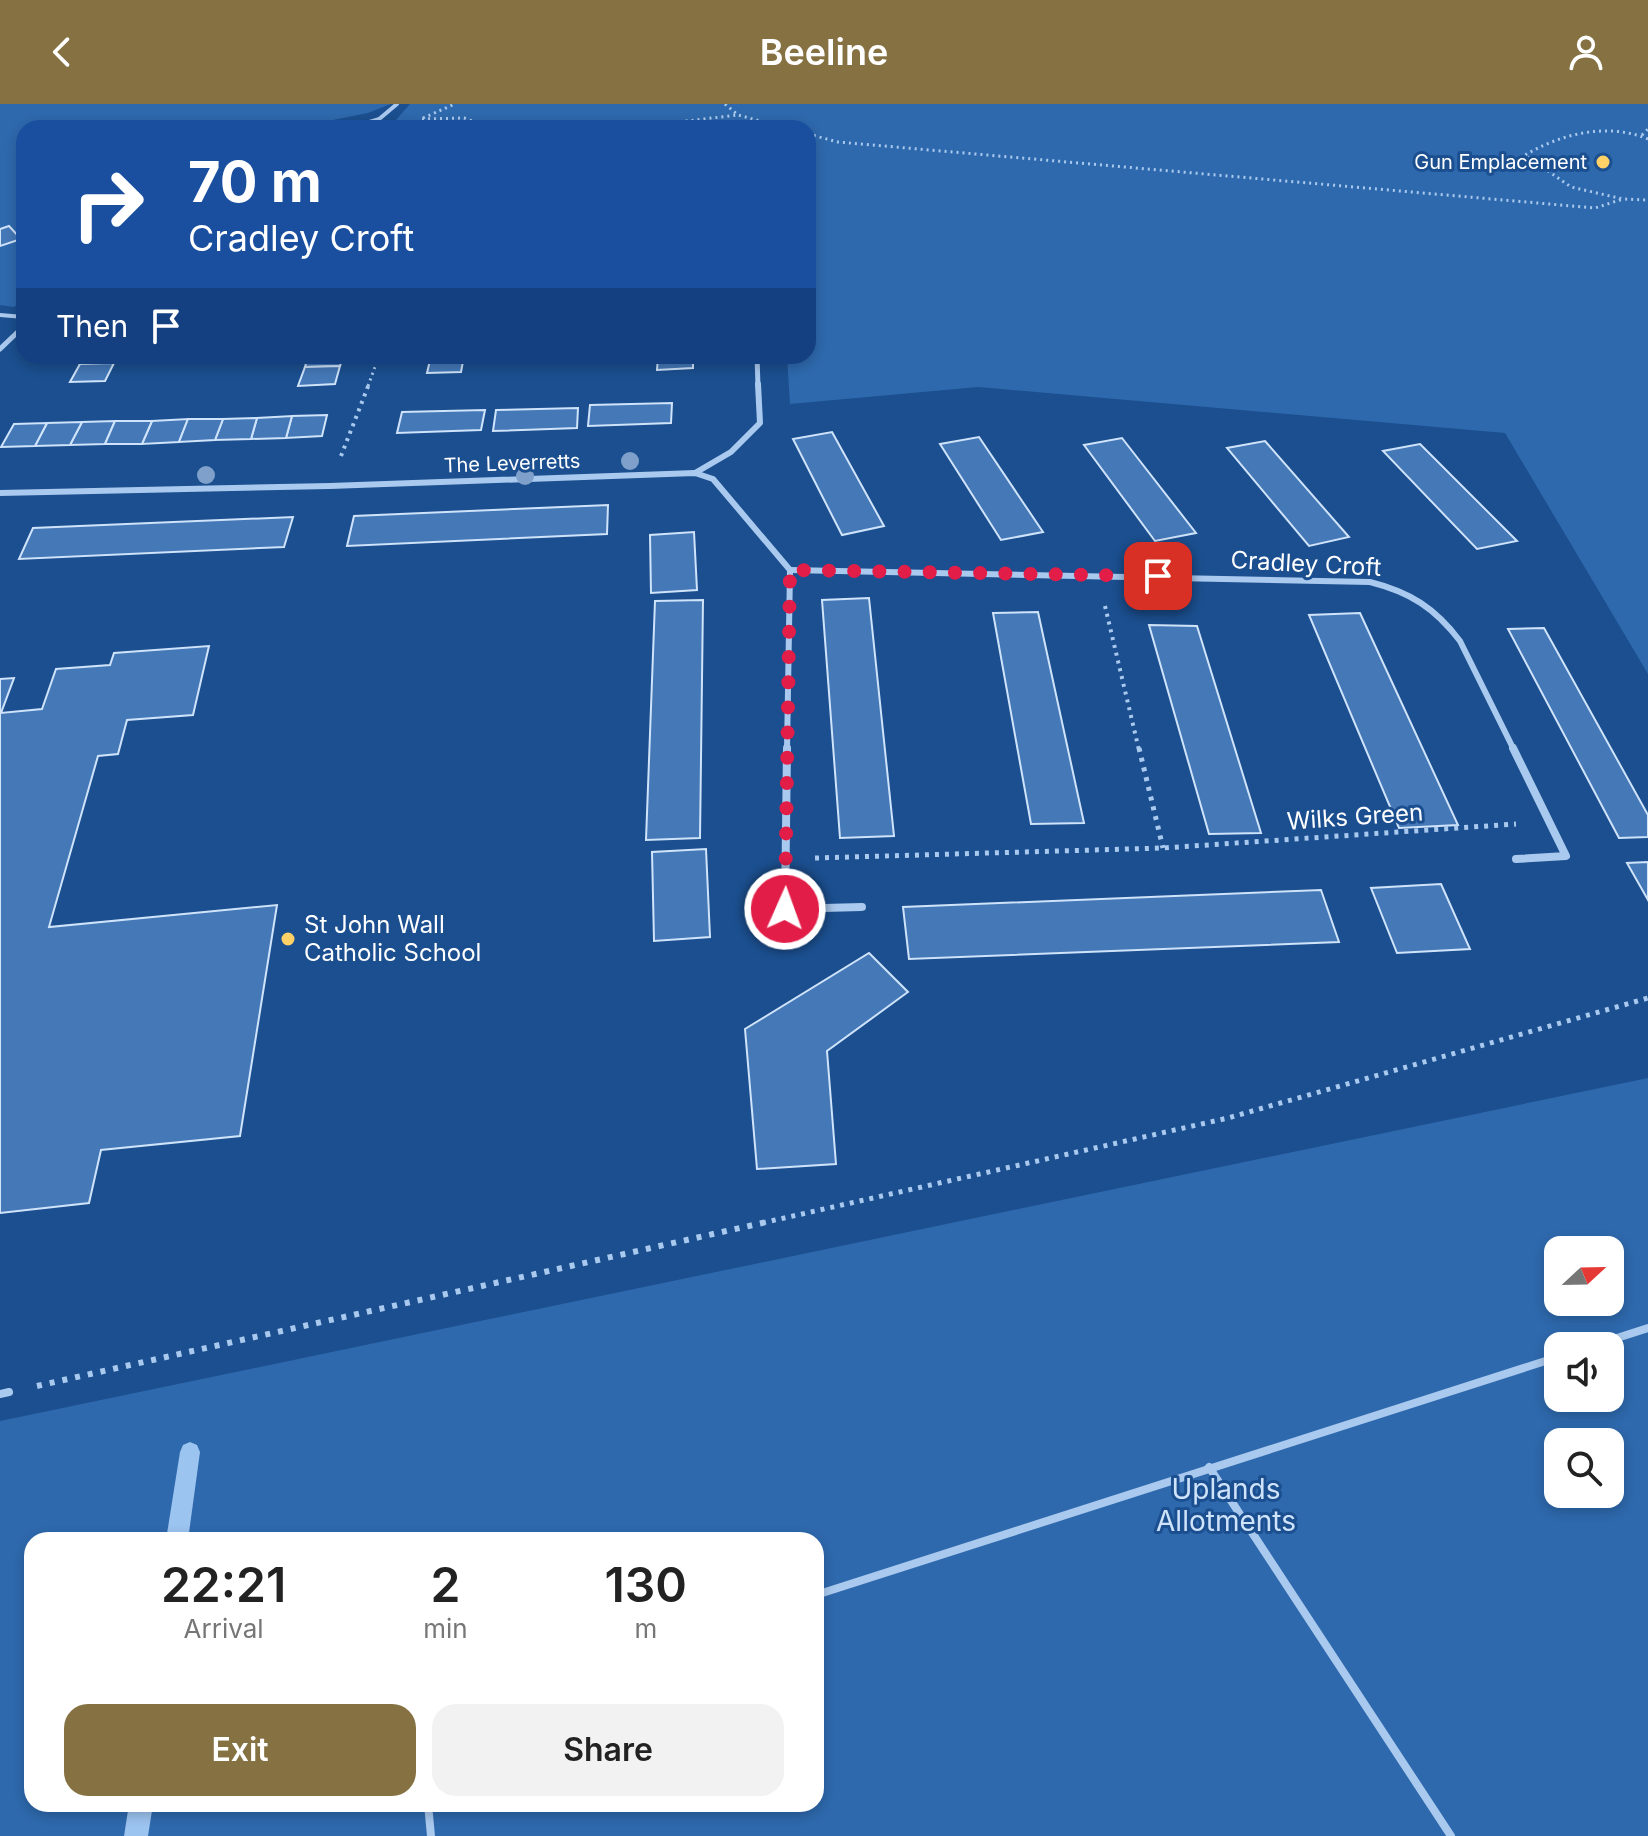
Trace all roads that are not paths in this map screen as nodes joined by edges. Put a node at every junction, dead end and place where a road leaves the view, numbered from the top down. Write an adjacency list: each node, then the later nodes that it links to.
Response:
1 (397, 104): 2 (lane)
2 (378, 120)
3 (16, 334): 4 (street)
4 (0, 349)
5 (757, 364): 6 (street, The Leverretts)
6 (695, 473): 7 (street, The Leverretts); 8 (street)
7 (0, 493)
8 (790, 570): 9 (street, Cradley Croft); 10 (street)
9 (1516, 859)
10 (862, 907)
11 (1648, 1328): 12 (lane)
12 (1624, 1336)
13 (1544, 1361): 14 (lane)
14 (1209, 1467): 15 (lane); 18 (lane)
15 (824, 1592)
16 (429, 1812): 17 (lane)
17 (431, 1836)
18 (1451, 1836)

